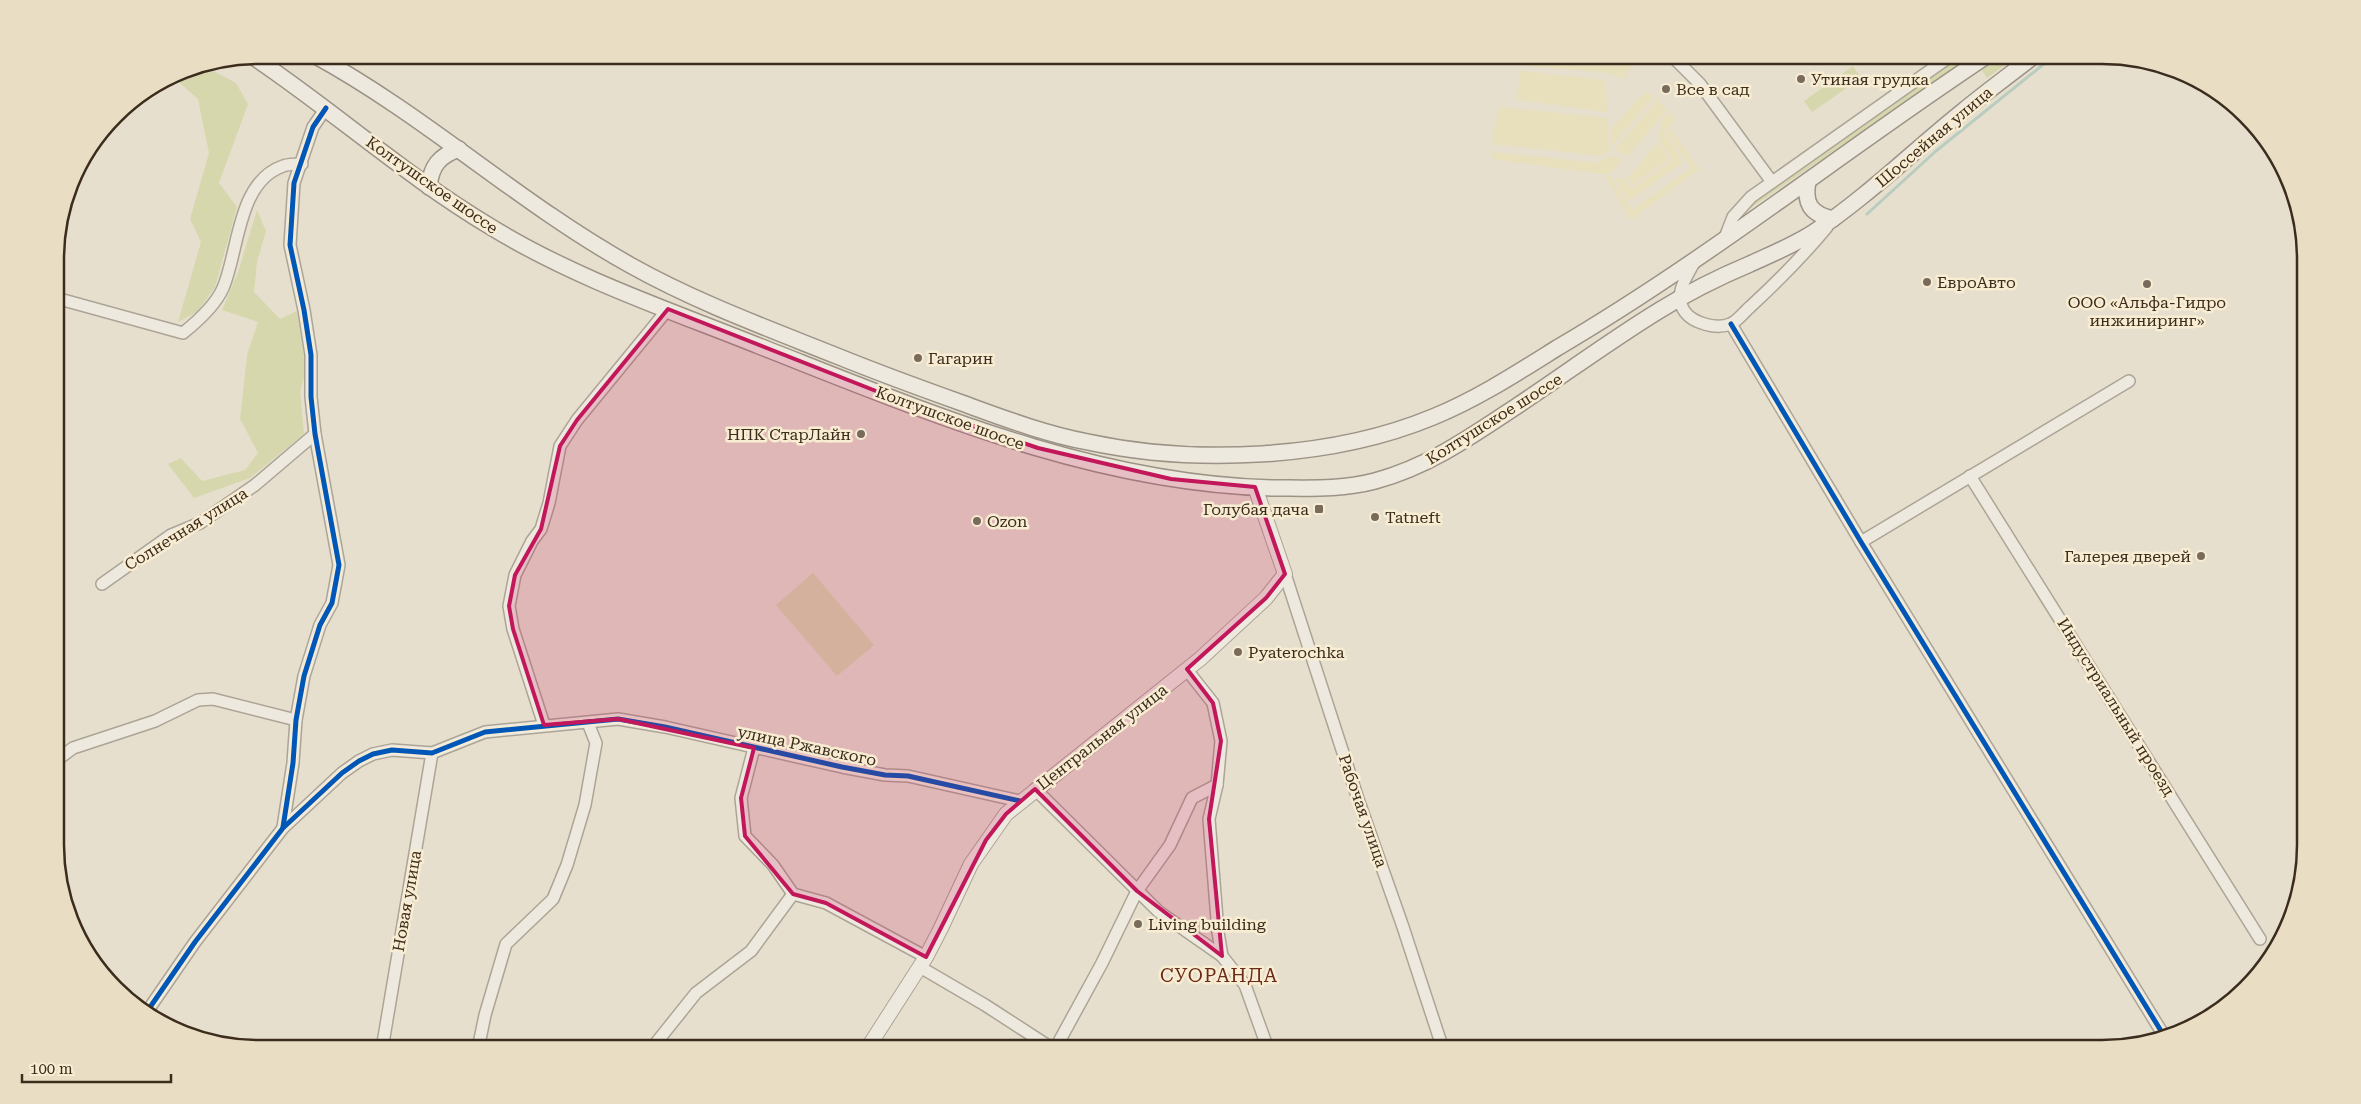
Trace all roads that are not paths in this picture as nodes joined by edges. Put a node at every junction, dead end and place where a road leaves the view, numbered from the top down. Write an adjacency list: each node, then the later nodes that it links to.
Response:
1 (263, 64): 7 (main road, Колтушское шоссе)
2 (329, 64): 8 (main road, Колтушское шоссе)
3 (1679, 64): 11 (street)
4 (1939, 64): 11 (street)
5 (1975, 64): 10 (main road, Шоссейная улица)
6 (2023, 64): 13 (main road, Шоссейная улица)
7 (326, 108): 9 (street); 12 (main road, Колтушское шоссе)
8 (459, 149): 12 (main road); 15 (main road, Колтушское шоссе)
9 (302, 164): 17 (street); 21 (street)
10 (1808, 180): 13 (main road); 14 (main road, Колтушское шоссе)
11 (1772, 182): 14 (street)
12 (429, 187): 18 (main road, Колтушское шоссе)
13 (1833, 219): 16 (main road, Колтушское шоссе); 19 (street)
14 (1724, 240): 15 (main road, Колтушское шоссе)
15 (1694, 263): 16 (street, Колтушское шоссе)
16 (1679, 299): 19 (street); 23 (main road, Колтушское шоссе)
17 (64, 300)
18 (668, 309): 23 (main road, Колтушское шоссе); 30 (street)
19 (1731, 324): 24 (street)
20 (2129, 381): 22 (street)
21 (315, 434): 26 (street, Солнечная улица); 28 (street)
22 (1970, 476): 24 (street); 40 (street, Индустриальный проезд)
23 (1256, 487): 25 (street)
24 (1861, 542): 44 (street)
25 (1286, 574): 27 (street, Центральная улица); 52 (street, Рабочая улица)
26 (102, 584)
27 (1187, 670): 34 (street); 35 (street, Центральная улица)
28 (296, 720): 33 (street); 37 (street)
29 (588, 723): 30 (street, улица Ржавского); 31 (street, улица Ржавского); 46 (street)
30 (544, 725): 32 (street, улица Ржавского)
31 (754, 748): 36 (street, улица Ржавского); 39 (street)
32 (432, 753): 37 (street); 45 (street, Новая улица)
33 (64, 754)
34 (1217, 784): 38 (street); 41 (street)
35 (1036, 789): 36 (street, Центральная улица); 38 (street)
36 (1020, 801): 42 (street, Центральная улица)
37 (283, 828): 43 (street)
38 (1137, 891): 41 (street); 50 (street)
39 (793, 894): 42 (street); 47 (street)
40 (2260, 939)
41 (1222, 956): 51 (street)
42 (923, 962): 48 (street, Центральная улица); 49 (street)
43 (150, 1007)
44 (2162, 1031)
45 (384, 1040)
46 (480, 1040)
47 (658, 1040)
48 (873, 1040)
49 (1040, 1040)
50 (1059, 1040)
51 (1262, 1040)
52 (1439, 1040)

